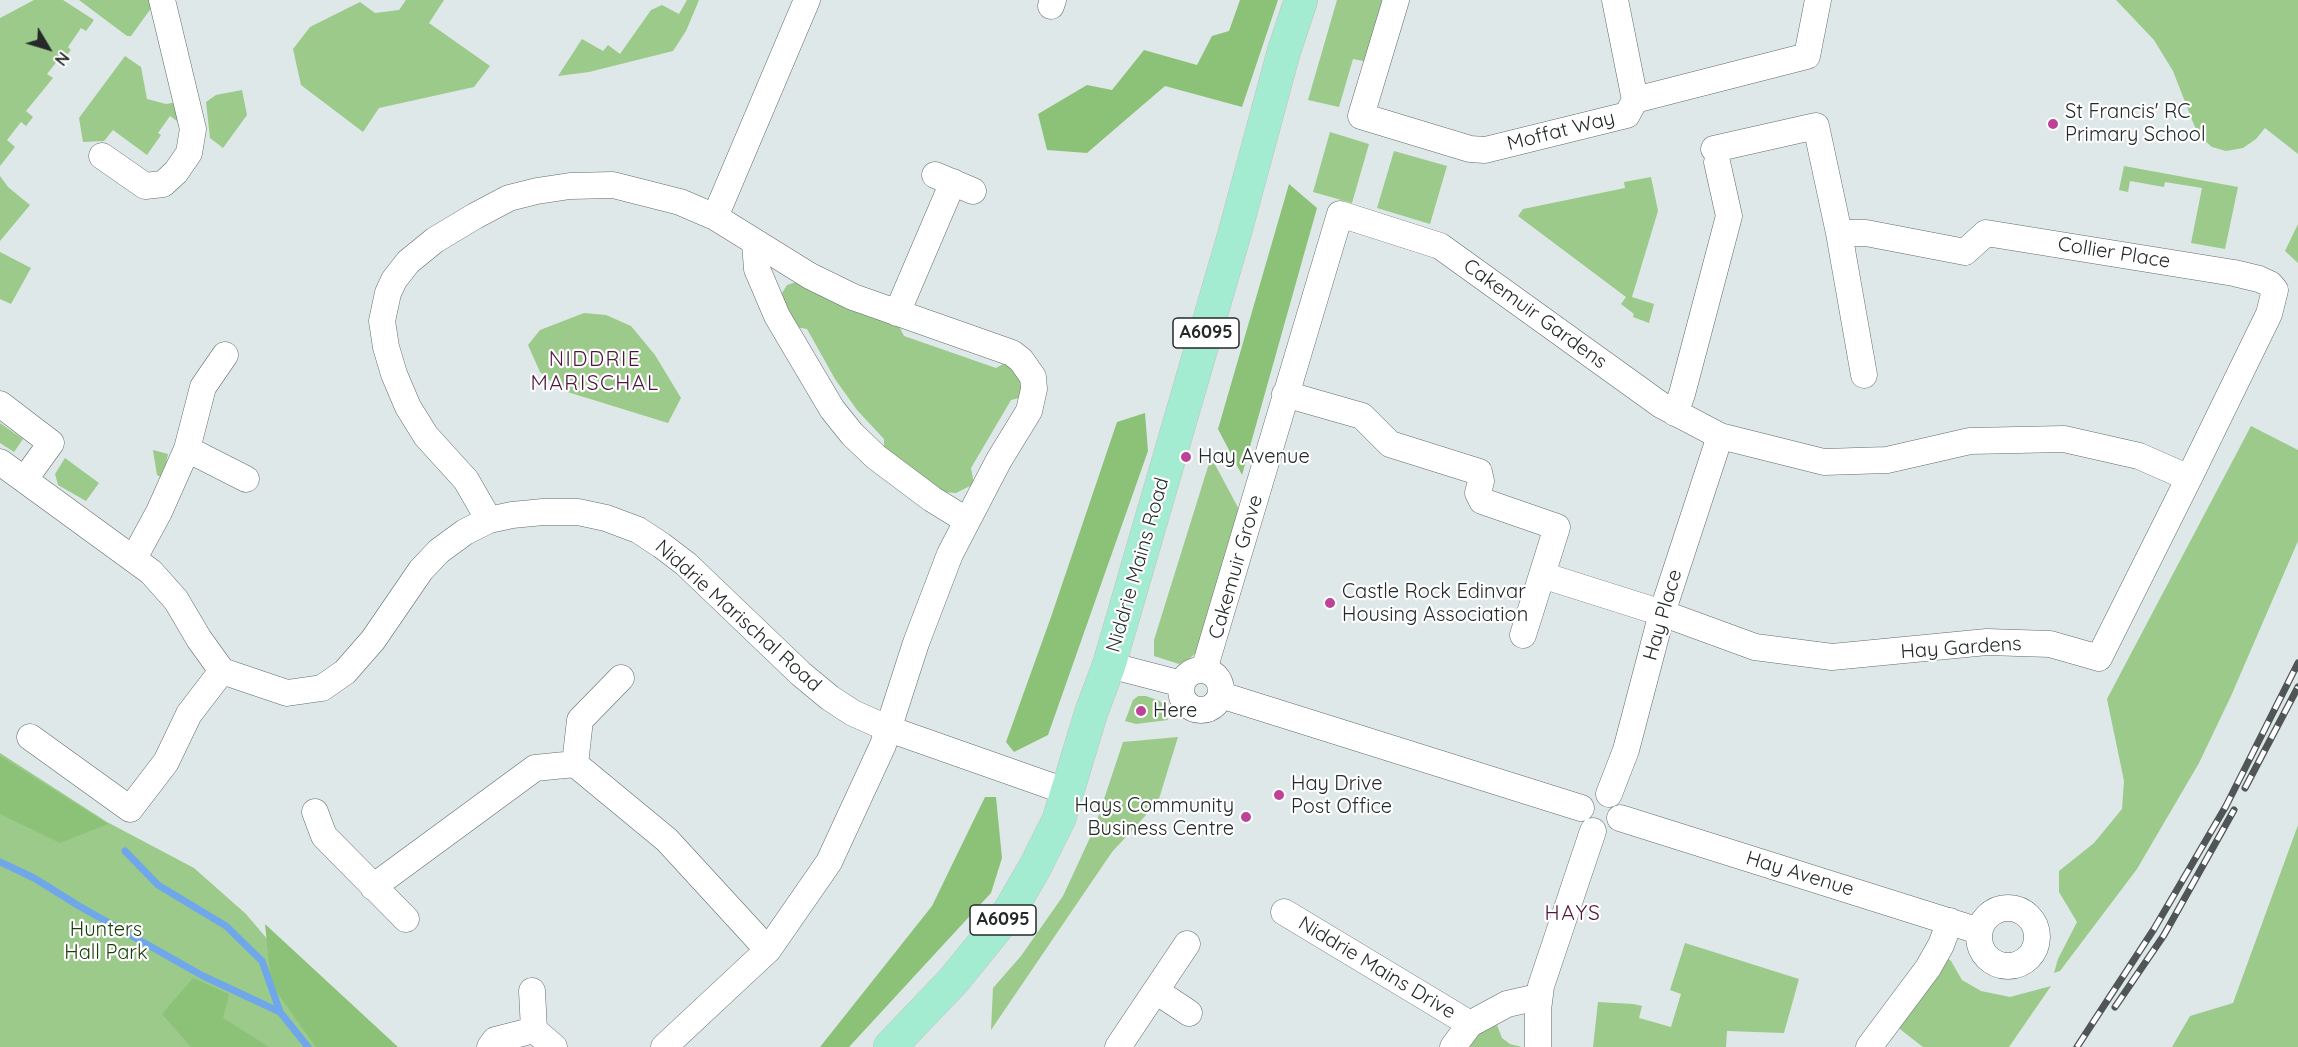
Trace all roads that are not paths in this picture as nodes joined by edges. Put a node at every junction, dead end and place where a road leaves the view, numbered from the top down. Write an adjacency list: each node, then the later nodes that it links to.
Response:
1 (162, 0): 8 (street)
2 (807, 0): 11 (street)
3 (1301, 0): 32 (main road, Niddrie Mains Road / A6095)
4 (1396, 0): 7 (street, Moffat Way)
5 (1615, 0): 7 (street)
6 (1818, 0): 7 (street, Moffat Way)
7 (1635, 100)
8 (102, 156)
9 (954, 182): 14 (street)
10 (1340, 214): 17 (street, Cakemuir Grove); 20 (street, Cakemuir Gardens)
11 (715, 217): 13 (street); 26 (street)
12 (1839, 232): 16 (street); 18 (street, Collier Place); 20 (street)
13 (755, 243): 14 (street); 27 (street)
14 (897, 313): 27 (street)
15 (225, 355): 22 (street)
16 (1864, 375)
17 (1285, 394): 29 (street); 33 (street, Cakemuir Grove)
18 (2226, 398): 25 (street, Hay Gardens)
19 (0, 404): 23 (street)
20 (1675, 413): 21 (street, Cakemuir Gardens)
21 (1720, 436): 25 (street); 30 (street, Hay Place)
22 (187, 449): 24 (street); 28 (street)
23 (8, 470): 28 (street)
24 (246, 478)
25 (2189, 478): 30 (street, Hay Gardens)
26 (489, 520): 34 (street, Niddrie Marischal Road); 38 (street, Niddrie Marischal Road)
27 (966, 520): 38 (street)
28 (134, 558): 34 (street)
29 (1542, 575): 30 (street); 31 (street)
30 (1662, 613): 42 (street, Hay Place)
31 (1523, 635)
32 (1109, 666): 36 (street); 41 (main road, Niddrie Mains Road / A6095)
33 (1204, 670): 36 (street); 37 (street)
34 (222, 671): 39 (street)
35 (621, 678): 40 (street)
36 (1182, 684): 37 (street)
37 (1221, 695): 43 (street)
38 (889, 729): 41 (street, Niddrie Marischal Road); 53 (street)
39 (30, 737)
40 (576, 764): 47 (street); 53 (street)
41 (1068, 792): 63 (main road, Niddrie Mains Road / A6095)
42 (1609, 794): 43 (street); 45 (street)
43 (1581, 808): 46 (street)
44 (315, 812): 47 (street)
45 (1620, 818): 46 (street); 50 (street, Hay Avenue)
46 (1593, 831): 56 (street)
47 (373, 887): 49 (street)
48 (1284, 912): 58 (street, Niddrie Mains Drive)
49 (406, 919)
50 (1950, 921): 51 (street, Hay Avenue); 67 (street)
51 (1980, 931)
52 (1187, 944): 55 (street)
53 (768, 950): 62 (street)
54 (532, 991): 59 (street)
55 (1156, 991): 57 (street); 64 (street)
56 (1539, 997): 58 (street, Niddrie Mains Drive); 66 (street)
57 (1189, 1013)
58 (1470, 1024): 65 (street, Niddrie Mains Drive)
59 (534, 1030): 60 (street); 61 (street)
60 (490, 1047)
61 (554, 1047)
62 (664, 1047)
63 (890, 1047)
64 (1118, 1047)
65 (1453, 1047)
66 (1538, 1047)
67 (1869, 1047)

